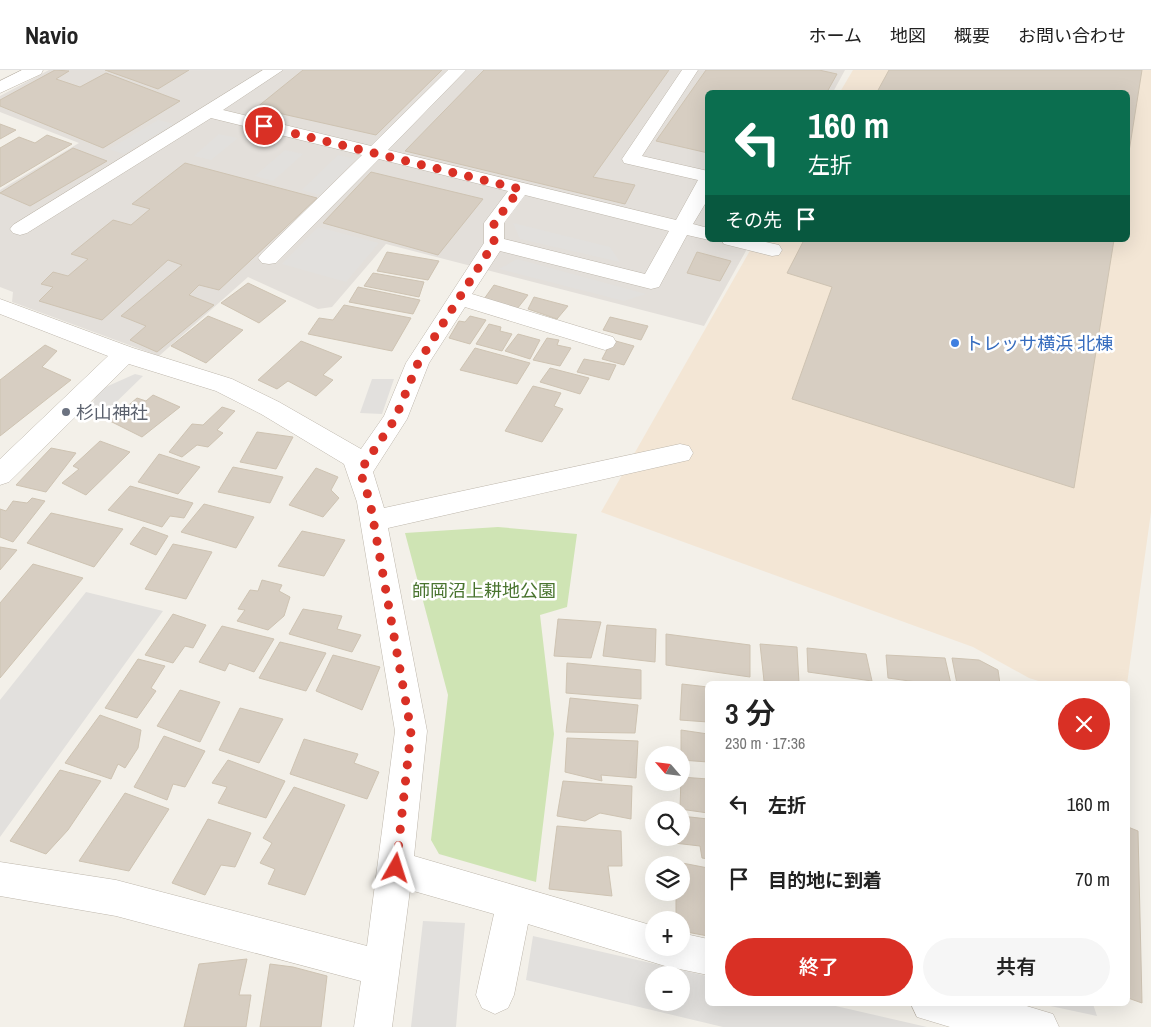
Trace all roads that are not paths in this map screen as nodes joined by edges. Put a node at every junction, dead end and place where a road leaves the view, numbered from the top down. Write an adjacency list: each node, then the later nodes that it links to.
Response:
1 (35, 70): 5 (street)
2 (275, 70): 6 (street)
3 (458, 70): 7 (street)
4 (690, 70): 8 (street)
5 (0, 88)
6 (209, 112): 7 (street); 12 (street)
7 (375, 153): 10 (street); 17 (street)
8 (705, 178)
9 (705, 185): 11 (street)
10 (520, 189): 11 (street); 15 (street)
11 (682, 228): 13 (street); 15 (street)
12 (20, 229)
13 (705, 233)
14 (739, 242): 16 (street)
15 (494, 243): 18 (street)
16 (772, 250)
17 (269, 258)
18 (466, 288): 20 (street); 23 (street)
19 (0, 306): 21 (street)
20 (605, 342)
21 (125, 354): 23 (street); 24 (street)
22 (680, 453): 25 (street)
23 (360, 471): 25 (street)
24 (0, 475)
25 (374, 522): 26 (street)
26 (396, 868): 28 (street); 32 (street)
27 (0, 879): 32 (street)
28 (514, 903): 29 (street); 33 (street)
29 (645, 941)
30 (690, 953): 31 (street)
31 (705, 956)
32 (382, 968): 35 (street)
33 (495, 995)
34 (940, 1006): 36 (street)
35 (373, 1027)
36 (1040, 1027)

